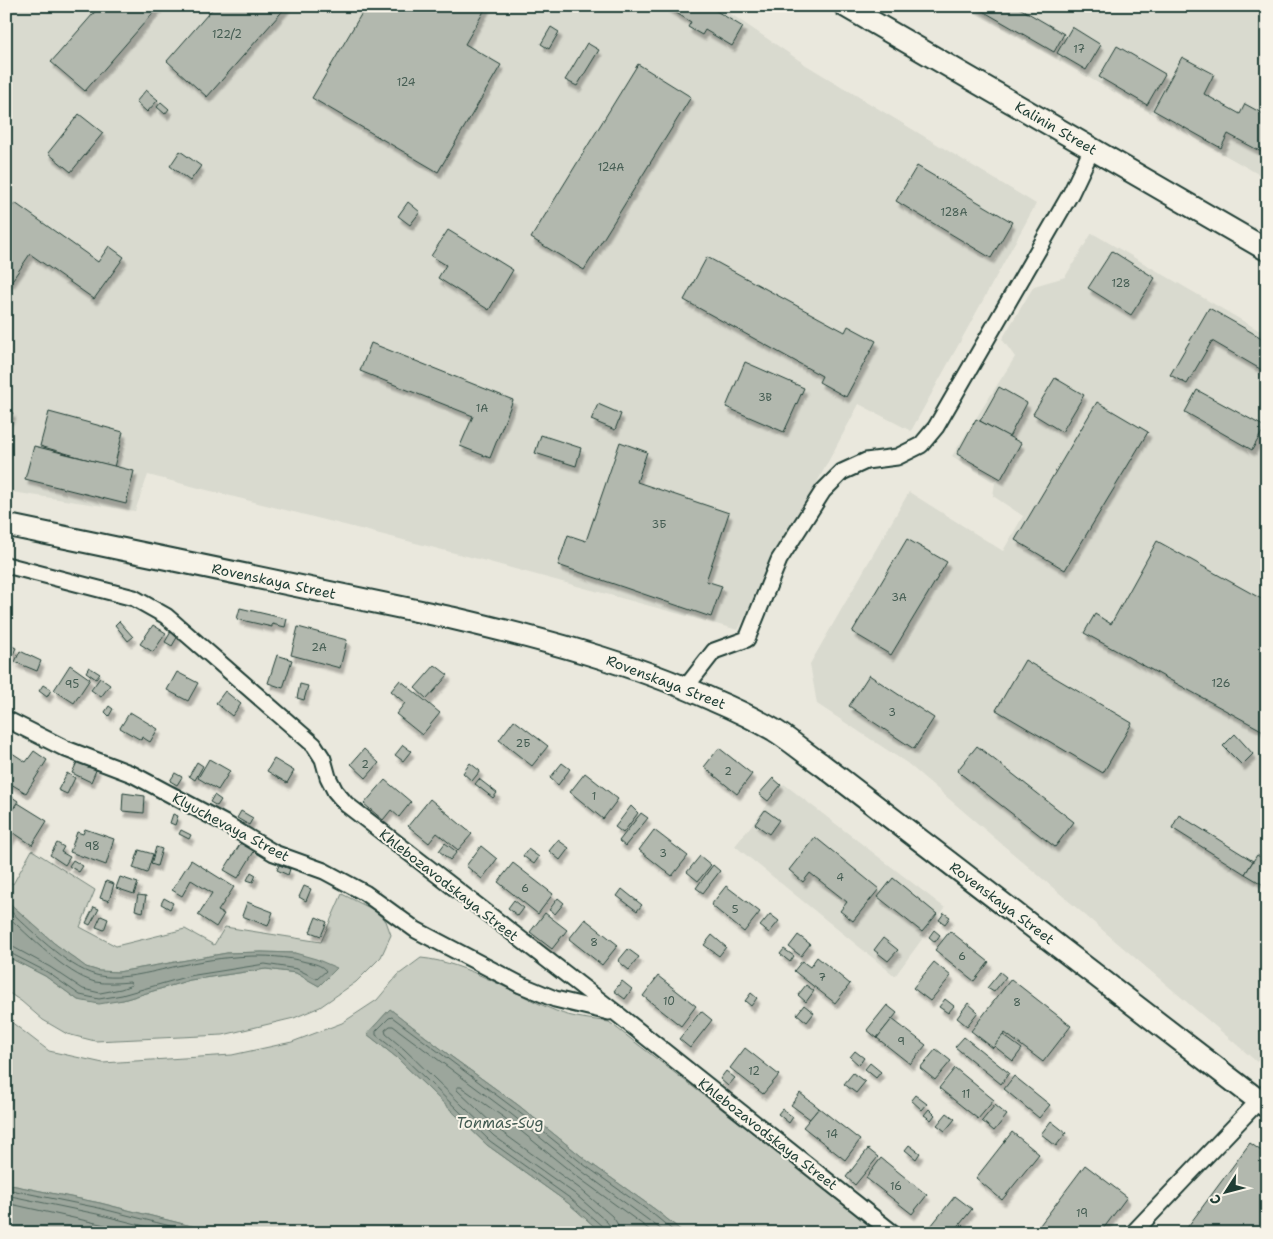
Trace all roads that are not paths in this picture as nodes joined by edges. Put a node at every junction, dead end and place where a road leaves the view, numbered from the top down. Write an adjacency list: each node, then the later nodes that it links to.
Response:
1 (845, 6): 2 (main road, Kalinin Street)
2 (1092, 149): 3 (main road, Kalinin Street); 6 (street)
3 (1267, 250)
4 (6, 525): 6 (main road, Rovenskaya Street)
5 (6, 565): 8 (street, Khlebozavodskaya Street)
6 (686, 687): 9 (main road, Rovenskaya Street)
7 (6, 719): 8 (street, Klyuchevaya Street)
8 (616, 1014): 10 (street, Khlebozavodskaya Street)
9 (1264, 1099): 11 (street)
10 (893, 1233)
11 (1133, 1233)

